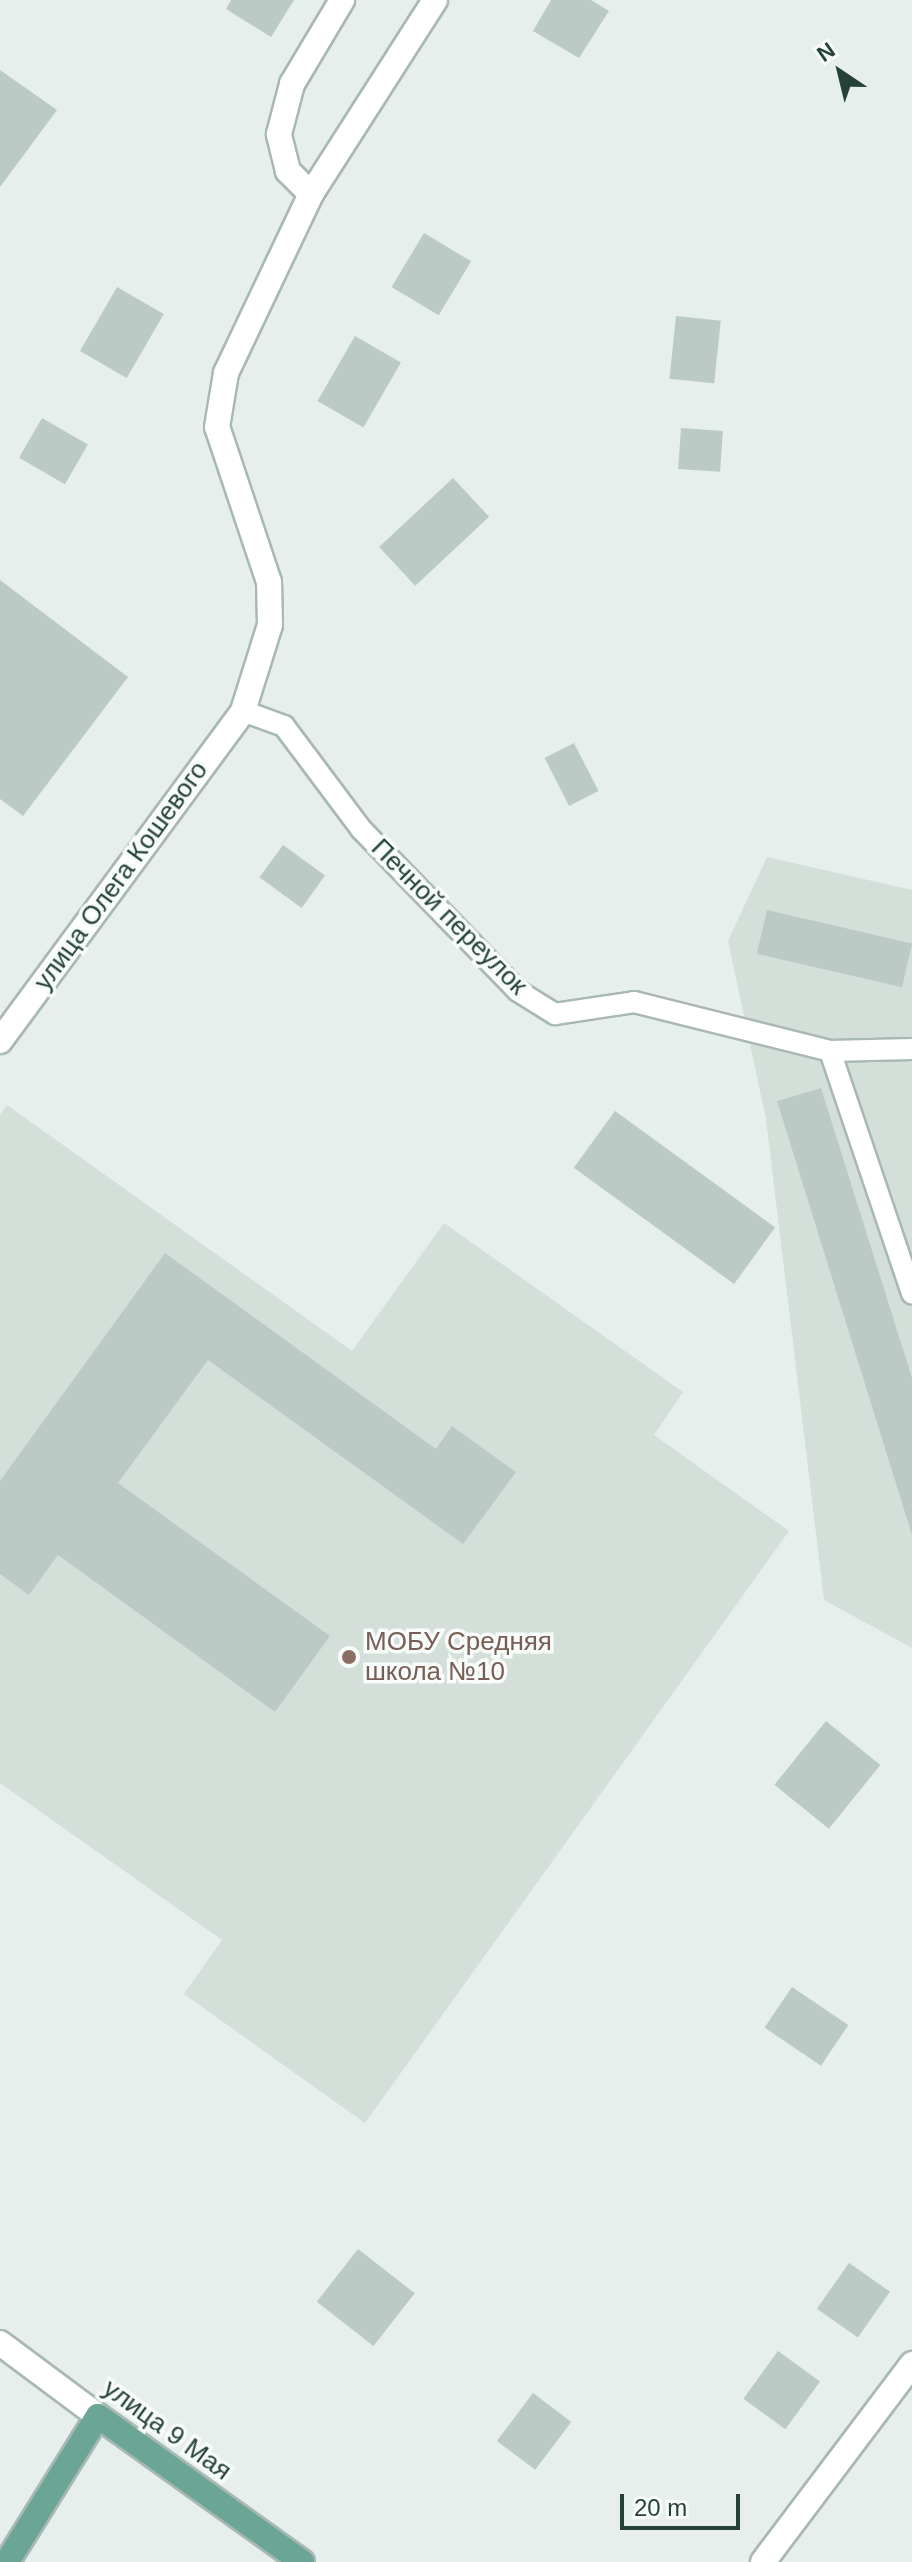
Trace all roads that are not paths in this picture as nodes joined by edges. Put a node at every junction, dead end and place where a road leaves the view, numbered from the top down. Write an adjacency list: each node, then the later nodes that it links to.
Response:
1 (342, 0): 3 (street)
2 (435, 0): 3 (street, улица Олега Кошевого)
3 (311, 194): 4 (street, улица Олега Кошевого)
4 (243, 711): 5 (street, улица Олега Кошевого); 7 (lane, Печной переулок)
5 (0, 1041)
6 (912, 1049): 7 (lane, Печной переулок)
7 (830, 1051): 8 (lane)
8 (912, 1293)
9 (0, 2343): 11 (street, улица 9 Мая)
10 (912, 2364): 14 (street)
11 (98, 2416): 12 (main road); 13 (main road, улица 9 Мая)
12 (7, 2562)
13 (302, 2562)
14 (763, 2562)

